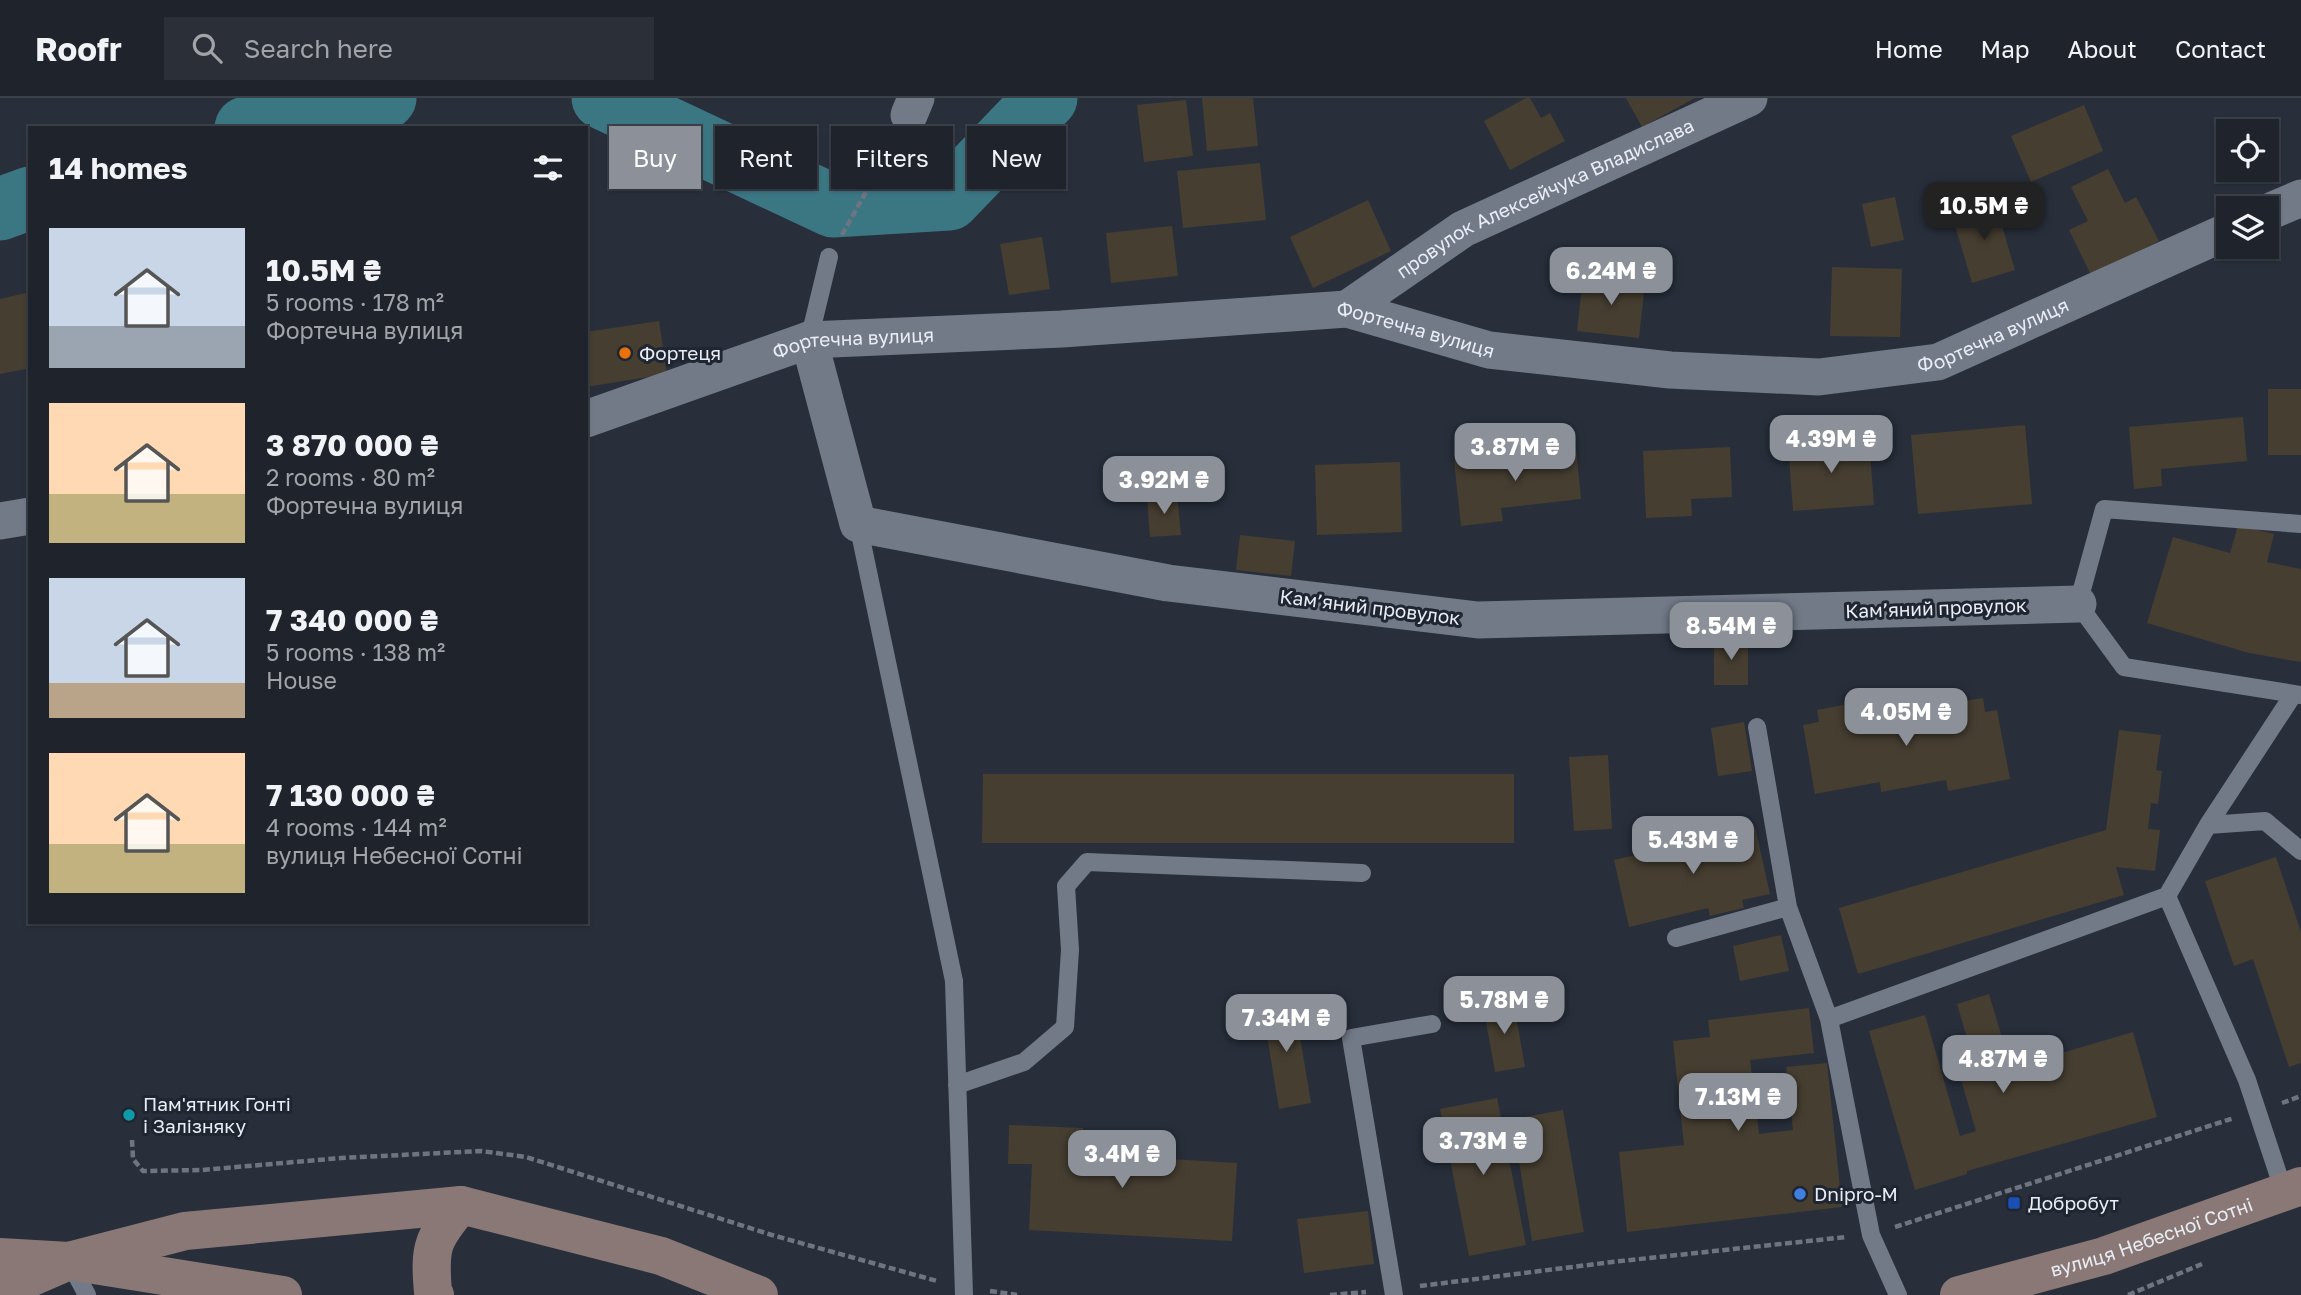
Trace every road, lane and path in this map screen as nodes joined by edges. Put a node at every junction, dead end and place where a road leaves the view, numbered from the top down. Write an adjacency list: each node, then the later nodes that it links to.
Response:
1 (1749, 98): 7 (street, провулок Алексейчука Владислава)
2 (913, 106): 6 (path)
3 (2301, 198): 4 (street)
4 (2279, 207)
5 (2216, 236): 7 (street, Фортечна вулиця)
6 (829, 257): 8 (lane)
7 (1348, 309): 8 (street, Фортечна вулиця)
8 (809, 340): 9 (street, Фортечна вулиця); 12 (street)
9 (588, 418)
10 (28, 516): 11 (street)
11 (0, 521)
12 (858, 524): 14 (street, Камʼяний провулок); 25 (lane)
13 (2301, 524): 14 (lane)
14 (2078, 604): 15 (lane)
15 (2297, 695): 17 (lane)
16 (1757, 727): 21 (lane)
17 (2208, 825): 18 (lane); 20 (lane)
18 (2301, 851)
19 (1362, 873): 25 (lane)
20 (2167, 896): 23 (lane); 27 (lane)
21 (1788, 907): 22 (lane); 23 (lane)
22 (1676, 938)
23 (1829, 1019): 30 (lane)
24 (1433, 1024): 34 (lane)
25 (957, 1085): 39 (lane)
26 (2301, 1097): 27 (path)
27 (2257, 1111): 28 (lane); 30 (path)
28 (2293, 1189): 42 (main road, вулиця Небесної Сотні)
29 (461, 1205): 32 (main road); 37 (main road); 38 (main road)
30 (1871, 1235): 34 (path); 41 (lane)
31 (0, 1257): 32 (main road)
32 (69, 1261): 33 (main road); 35 (lane); 36 (main road)
33 (0, 1291)
34 (1394, 1292): 40 (path)
35 (87, 1295)
36 (283, 1295)
37 (435, 1295)
38 (760, 1295)
39 (964, 1295)
40 (1330, 1295)
41 (1898, 1295)
42 (1959, 1295)

